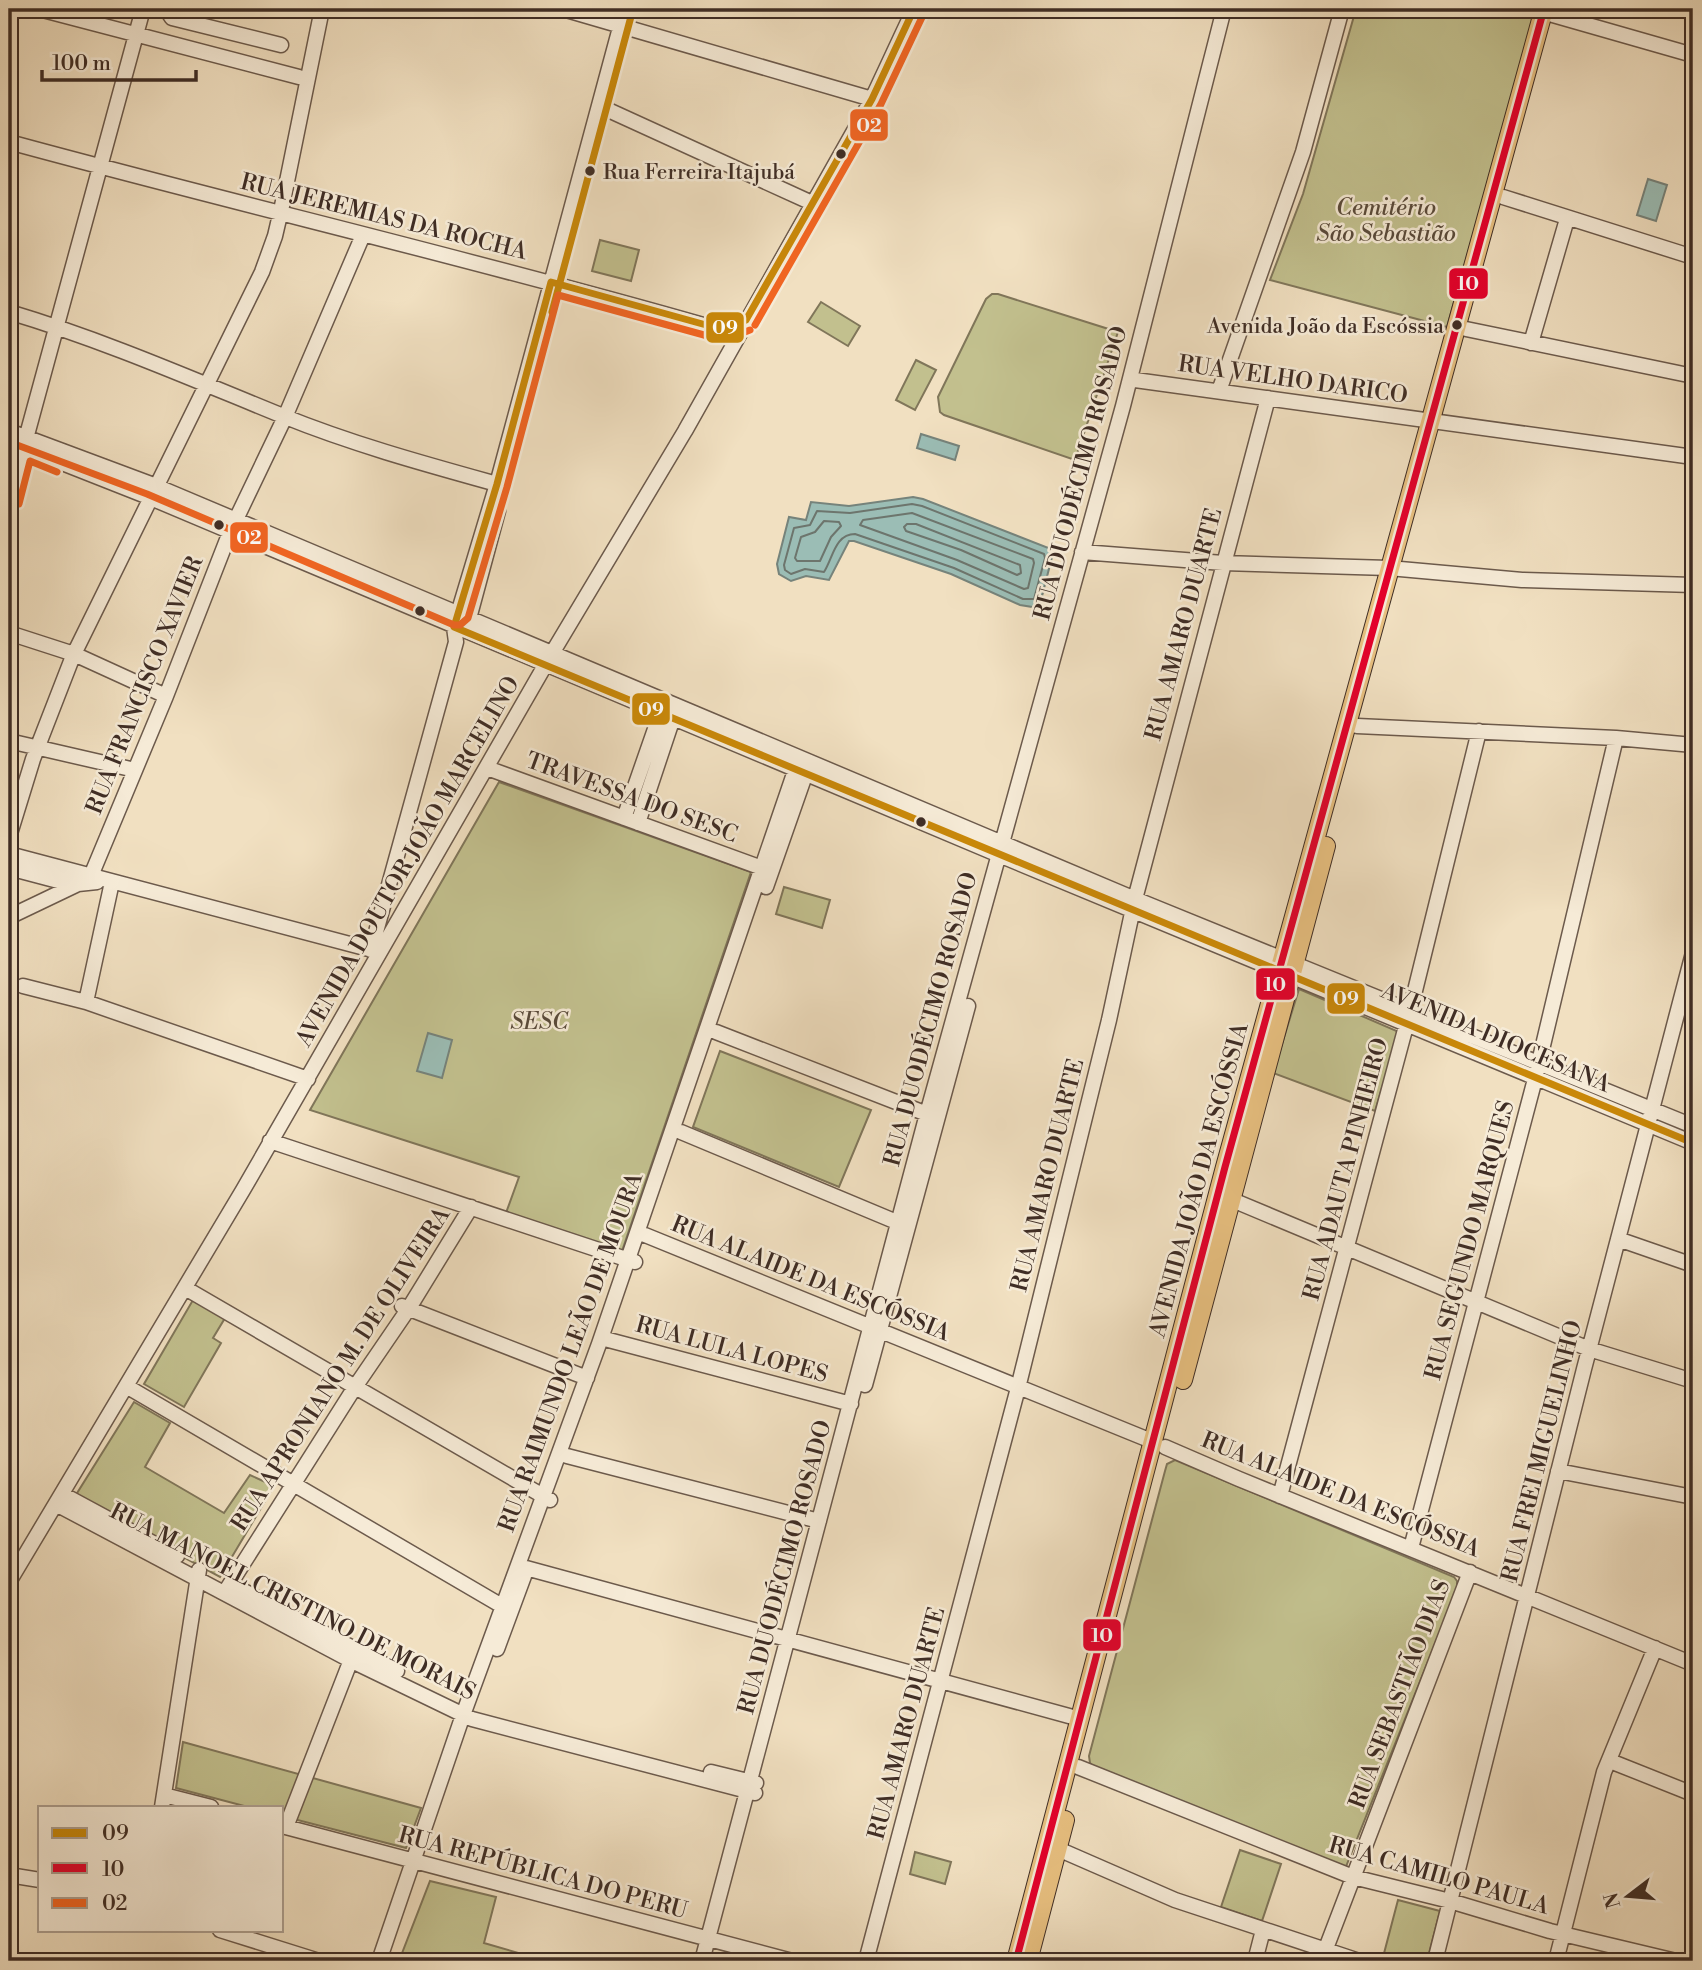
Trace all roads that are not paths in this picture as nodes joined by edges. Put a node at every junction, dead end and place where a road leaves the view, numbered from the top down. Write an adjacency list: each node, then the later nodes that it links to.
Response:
1 (39, 9): 15 (street)
2 (143, 9): 15 (street)
3 (166, 9): 16 (street)
4 (313, 9): 18 (street)
5 (322, 9): 25 (street)
6 (563, 9): 14 (street)
7 (625, 9): 14 (street)
8 (633, 9): 14 (street)
9 (914, 9): 19 (street, AVENIDA DOUTOR JOÃO MARCELINO)
10 (1224, 9): 49 (street, RUA DUODÉCIMO ROSADO)
11 (1233, 9): 36 (street, RUA DUODÉCIMO ROSADO)
12 (1342, 9): 38 (street)
13 (1550, 11): 17 (street); 23 (main road, AVENIDA JOÃO DA ESCÓSSIA); 41 (main road, AVENIDA JOÃO DA ESCÓSSIA)
14 (624, 27): 19 (street); 20 (street); 29 (street)
15 (136, 35): 18 (street); 22 (street)
16 (281, 45)
17 (1693, 55)
18 (299, 77): 25 (street)
19 (872, 99): 24 (street, AVENIDA DOUTOR JOÃO MARCELINO)
20 (606, 109): 24 (street); 29 (street)
21 (9, 142): 22 (street, RUA JEREMIAS DA ROCHA)
22 (100, 166): 25 (street, RUA JEREMIAS DA ROCHA); 32 (street)
23 (1503, 197): 26 (street); 33 (main road, AVENIDA JOÃO DA ESCÓSSIA)
24 (812, 203): 31 (street, AVENIDA DOUTOR JOÃO MARCELINO)
25 (276, 212): 27 (street, RUA JEREMIAS DA ROCHA); 37 (street)
26 (1567, 219): 28 (street); 34 (street)
27 (363, 235): 29 (street, RUA JEREMIAS DA ROCHA); 40 (street, RUA FRANCISCO XAVIER)
28 (1693, 257)
29 (555, 283): 31 (street, RUA JEREMIAS DA ROCHA); 45 (street); 53 (street)
30 (9, 312): 32 (street)
31 (746, 320): 56 (street, AVENIDA DOUTOR JOÃO MARCELINO)
32 (57, 326): 37 (street); 43 (street)
33 (1466, 330): 34 (street); 41 (main road, AVENIDA JOÃO DA ESCÓSSIA)
34 (1531, 343): 35 (street)
35 (1693, 376)
36 (1135, 380): 38 (street, RUA VELHO DARICO); 49 (street, RUA DUODÉCIMO ROSADO)
37 (204, 382): 40 (street); 46 (street)
38 (1219, 391): 39 (street, RUA VELHO DARICO)
39 (1268, 398): 41 (street, RUA VELHO DARICO); 50 (street, RUA AMARO DUARTE)
40 (285, 417): 45 (street); 48 (street, RUA FRANCISCO XAVIER)
41 (1436, 421): 44 (street, RUA VELHO DARICO); 51 (main road, AVENIDA JOÃO DA ESCÓSSIA)
42 (9, 430): 43 (street, AVENIDA DIOCESANA)
43 (19, 442): 46 (street, AVENIDA DIOCESANA); 47 (street)
44 (1693, 457)
45 (497, 484): 53 (street)
46 (151, 494): 48 (street, AVENIDA DIOCESANA); 55 (street)
47 (9, 500)
48 (232, 526): 53 (street, AVENIDA DIOCESANA); 57 (street, RUA FRANCISCO XAVIER)
49 (1086, 553): 50 (street); 70 (street, RUA DUODÉCIMO ROSADO)
50 (1223, 564): 51 (street); 76 (street, RUA AMARO DUARTE)
51 (1394, 568): 52 (street); 59 (main road, AVENIDA JOÃO DA ESCÓSSIA); 80 (main road, AVENIDA JOÃO DA ESCÓSSIA)
52 (1693, 585)
53 (460, 627): 56 (street, AVENIDA DIOCESANA); 78 (street)
54 (9, 633): 55 (street)
55 (74, 654): 57 (street); 64 (street)
56 (548, 660): 58 (street, AVENIDA DIOCESANA); 66 (street, AVENIDA DOUTOR JOÃO MARCELINO)
57 (166, 696): 67 (street, RUA FRANCISCO XAVIER)
58 (669, 710): 65 (street, AVENIDA DIOCESANA); 68 (street)
59 (1357, 726): 60 (street); 80 (main road, AVENIDA JOÃO DA ESCÓSSIA)
60 (1479, 731): 61 (street); 84 (street, RUA ADAUTA PINHEIRO)
61 (1616, 738): 63 (street); 86 (street, RUA SEGUNDO MARQUES)
62 (9, 741): 64 (street)
63 (1693, 745)
64 (37, 747): 67 (street); 69 (street)
65 (802, 766): 70 (street, AVENIDA DIOCESANA); 73 (street, RUA RAIMUNDO LEÃO DE MOURA); 85 (street, RUA RAIMUNDO LEÃO DE MOURA)
66 (487, 768): 68 (street, TRAVESSA DO SESC); 78 (street, AVENIDA DOUTOR JOÃO MARCELINO)
67 (135, 770): 74 (street, RUA FRANCISCO XAVIER)
68 (631, 821): 73 (street, TRAVESSA DO SESC)
69 (9, 837)
70 (1005, 851): 76 (street, AVENIDA DIOCESANA); 89 (street, RUA DUODÉCIMO ROSADO); 106 (street, RUA DUODÉCIMO ROSADO)
71 (9, 854): 74 (street)
72 (9, 868): 74 (street)
73 (762, 868): 101 (street, RUA RAIMUNDO LEÃO DE MOURA)
74 (86, 881): 75 (street); 77 (street)
75 (109, 881): 78 (street); 83 (street)
76 (1134, 904): 80 (street, AVENIDA DIOCESANA); 113 (street, RUA AMARO DUARTE)
77 (9, 917)
78 (376, 951): 87 (street, AVENIDA DOUTOR JOÃO MARCELINO)
79 (1693, 953): 81 (street, RUA FREI MIGUELINHO)
80 (1287, 967): 84 (street, AVENIDA DIOCESANA); 95 (main road, AVENIDA JOÃO DA ESCÓSSIA); 115 (main road, AVENIDA JOÃO DA ESCÓSSIA)
81 (1691, 971): 90 (street, RUA FREI MIGUELINHO)
82 (23, 986): 83 (street)
83 (86, 1002): 87 (street)
84 (1408, 1018): 86 (street, AVENIDA DIOCESANA); 88 (street, AVENIDA DIOCESANA); 100 (street, RUA ADAUTA PINHEIRO)
85 (716, 1032): 89 (street); 92 (street, RUA RAIMUNDO LEÃO DE MOURA)
86 (1539, 1064): 88 (street, RUA SEGUNDO MARQUES); 90 (street, AVENIDA DIOCESANA)
87 (308, 1079): 93 (street, AVENIDA DOUTOR JOÃO MARCELINO)
88 (1535, 1079): 90 (street, AVENIDA DIOCESANA); 104 (street, RUA SEGUNDO MARQUES)
89 (927, 1114): 97 (street, RUA DUODÉCIMO ROSADO)
90 (1650, 1116): 91 (street, AVENIDA DIOCESANA); 94 (street, AVENIDA DIOCESANA); 99 (street, RUA FREI MIGUELINHO)
91 (1693, 1126)
92 (681, 1132): 97 (street); 98 (street, RUA RAIMUNDO LEÃO DE MOURA)
93 (271, 1141): 96 (street); 103 (street, AVENIDA DOUTOR JOÃO MARCELINO)
94 (1693, 1143)
95 (1230, 1199): 100 (street); 115 (main road, AVENIDA JOÃO DA ESCÓSSIA)
96 (467, 1205): 101 (street); 105 (street, RUA APRONIANO M. DE OLIVEIRA)
97 (899, 1223): 106 (street, RUA DUODÉCIMO ROSADO)
98 (645, 1235): 101 (street, RUA RAIMUNDO LEÃO DE MOURA); 106 (street, RUA ALAIDE DA ESCÓSSIA)
99 (1618, 1239): 102 (street); 108 (street, RUA FREI MIGUELINHO)
100 (1348, 1250): 104 (street); 120 (street, RUA ADAUTA PINHEIRO)
101 (632, 1261): 107 (street, RUA RAIMUNDO LEÃO DE MOURA)
102 (1693, 1265)
103 (187, 1284): 111 (street); 112 (street, AVENIDA DOUTOR JOÃO MARCELINO)
104 (1475, 1302): 108 (street); 124 (street, RUA SEGUNDO MARQUES)
105 (404, 1306): 109 (street); 111 (street, RUA APRONIANO M. DE OLIVEIRA)
106 (875, 1327): 113 (street, RUA ALAIDE DA ESCÓSSIA); 114 (street, RUA DUODÉCIMO ROSADO); 132 (street, RUA DUODÉCIMO ROSADO)
107 (605, 1340): 109 (street, RUA RAIMUNDO LEÃO DE MOURA); 114 (street, RUA LULA LOPES); 116 (street, RUA RAIMUNDO LEÃO DE MOURA)
108 (1590, 1349): 110 (street); 117 (street, RUA FREI MIGUELINHO)
109 (587, 1378): 119 (street, RUA RAIMUNDO LEÃO DE MOURA)
110 (1693, 1381)
111 (354, 1382): 118 (street, RUA APRONIANO M. DE OLIVEIRA); 119 (street)
112 (126, 1386): 118 (street); 122 (street, AVENIDA DOUTOR JOÃO MARCELINO)
113 (1018, 1388): 115 (street, RUA ALAIDE DA ESCÓSSIA); 136 (street, RUA AMARO DUARTE)
114 (851, 1404): 123 (street, RUA DUODÉCIMO ROSADO)
115 (1160, 1444): 120 (street, RUA ALAIDE DA ESCÓSSIA); 138 (main road, AVENIDA JOÃO DA ESCÓSSIA); 140 (main road, AVENIDA JOÃO DA ESCÓSSIA)
116 (567, 1456): 119 (street, RUA RAIMUNDO LEÃO DE MOURA); 123 (street)
117 (1558, 1471): 121 (street); 130 (street, RUA FREI MIGUELINHO)
118 (291, 1484): 129 (street, RUA APRONIANO M. DE OLIVEIRA); 131 (street)
119 (549, 1495): 125 (street, RUA RAIMUNDO LEÃO DE MOURA); 131 (street, RUA RAIMUNDO LEÃO DE MOURA)
120 (1280, 1496): 124 (street, RUA ALAIDE DA ESCÓSSIA)
121 (1693, 1497)
122 (59, 1499): 127 (street, RUA MANOEL CRISTINO DE MORAIS); 128 (street, AVENIDA DOUTOR JOÃO MARCELINO)
123 (819, 1521): 132 (street, RUA DUODÉCIMO ROSADO)
124 (1411, 1548): 126 (street, RUA ALAIDE DA ESCÓSSIA)
125 (526, 1569): 132 (street); 137 (street, RUA RAIMUNDO LEÃO DE MOURA)
126 (1470, 1572): 130 (street, RUA ALAIDE DA ESCÓSSIA); 149 (street, RUA SEBASTIÃO DIAS)
127 (199, 1573): 129 (street, RUA MANOEL CRISTINO DE MORAIS); 143 (street)
128 (9, 1582)
129 (224, 1586): 134 (street, RUA MANOEL CRISTINO DE MORAIS)
130 (1528, 1595): 133 (street, RUA ALAIDE DA ESCÓSSIA); 151 (street, RUA FREI MIGUELINHO)
131 (502, 1606): 137 (street, RUA RAIMUNDO LEÃO DE MOURA)
132 (792, 1641): 136 (street); 141 (street, RUA DUODÉCIMO ROSADO)
133 (1655, 1648): 135 (street, RUA ALAIDE DA ESCÓSSIA); 139 (street)
134 (353, 1655): 137 (street, RUA MANOEL CRISTINO DE MORAIS); 145 (street)
135 (1693, 1664)
136 (941, 1682): 138 (street); 163 (street, RUA AMARO DUARTE)
137 (469, 1713): 141 (street, RUA MANOEL CRISTINO DE MORAIS); 147 (street, RUA RAIMUNDO LEÃO DE MOURA)
138 (1080, 1720): 164 (main road, AVENIDA JOÃO DA ESCÓSSIA)
139 (1610, 1761): 142 (street); 154 (street)
140 (1078, 1767): 146 (main road, AVENIDA JOÃO DA ESCÓSSIA); 149 (street, RUA CAMILO PAULA)
141 (752, 1787): 155 (street, RUA DUODÉCIMO ROSADO)
142 (1693, 1794)
143 (163, 1801): 144 (street)
144 (203, 1806)
145 (284, 1827): 147 (street, RUA REPÚBLICA DO PERU)
146 (1058, 1849): 152 (street); 165 (main road, AVENIDA JOÃO DA ESCÓSSIA)
147 (418, 1863): 155 (street, RUA REPÚBLICA DO PERU); 158 (street, RUA RAIMUNDO LEÃO DE MOURA); 159 (street, RUA RAIMUNDO LEÃO DE MOURA)
148 (9, 1875): 150 (street)
149 (1353, 1877): 151 (street, RUA CAMILO PAULA); 156 (street, RUA SEBASTIÃO DIAS)
150 (38, 1880)
151 (1450, 1901): 154 (street, RUA CAMILO PAULA); 168 (street, RUA FREI MIGUELINHO)
152 (1263, 1930): 156 (street); 166 (street)
153 (226, 1932): 157 (street)
154 (1563, 1934): 169 (street); 170 (street, RUA CAMILO PAULA)
155 (713, 1940): 160 (street, RUA DUODÉCIMO ROSADO); 161 (street, RUA DUODÉCIMO ROSADO); 162 (street, RUA REPÚBLICA DO PERU)
156 (1325, 1951): 167 (street)
157 (319, 1961)
158 (379, 1961)
159 (389, 1961)
160 (702, 1961)
161 (712, 1961)
162 (792, 1961)
163 (866, 1961)
164 (1016, 1961)
165 (1028, 1961)
166 (1255, 1961)
167 (1359, 1961)
168 (1435, 1961)
169 (1556, 1961)
170 (1676, 1961)

